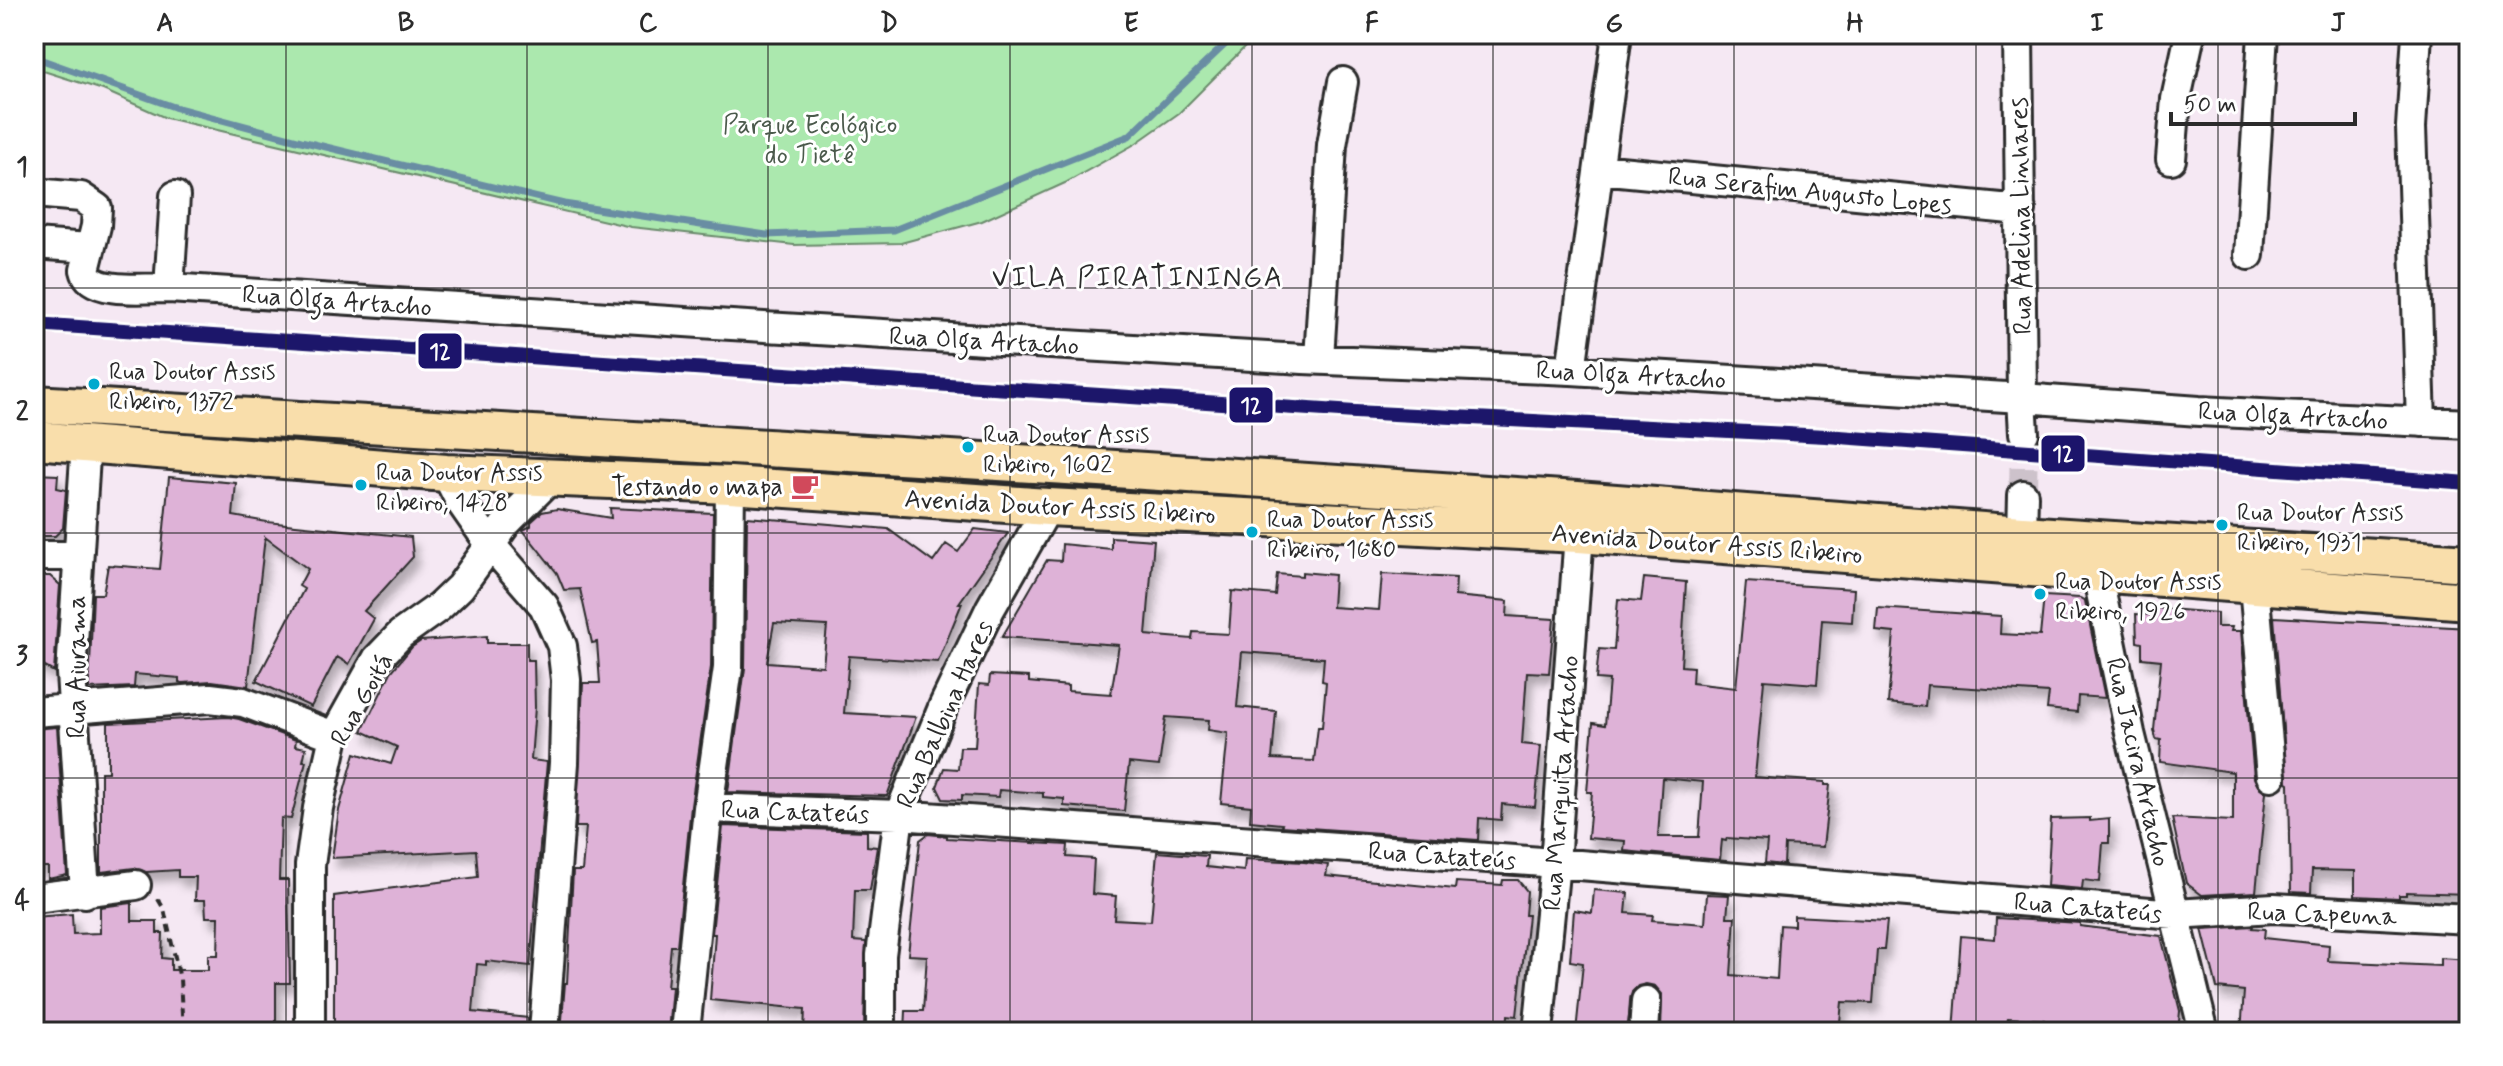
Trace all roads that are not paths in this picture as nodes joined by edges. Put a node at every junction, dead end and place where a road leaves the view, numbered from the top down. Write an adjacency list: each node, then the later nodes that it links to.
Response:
1 (1617, 34): 8 (street)
2 (2018, 34): 11 (street, Rua Adelina Linhares)
3 (2190, 34): 7 (street)
4 (2263, 34): 14 (street)
5 (2417, 34): 20 (street)
6 (1343, 82): 16 (street)
7 (2171, 159)
8 (1599, 169): 11 (street, Rua Serafim Augusto Lopes); 17 (street)
9 (34, 193): 13 (street, Rua Olga Artacho)
10 (175, 196): 15 (street)
11 (2021, 210): 18 (street, Rua Adelina Linhares)
12 (34, 244): 13 (street)
13 (89, 248): 15 (street, Rua Olga Artacho)
14 (2249, 255)
15 (169, 288): 16 (street, Rua Olga Artacho)
16 (1319, 359): 17 (street, Rua Olga Artacho)
17 (1571, 370): 18 (street, Rua Olga Artacho)
18 (2022, 398): 20 (street, Rua Olga Artacho); 22 (street)
19 (34, 404): 25 (main road, Avenida Doutor Assis Ribeiro)
20 (2421, 422): 21 (street, Rua Olga Artacho)
21 (2469, 424)
22 (2024, 433)
23 (34, 440): 24 (main road, Avenida Doutor Assis Ribeiro)
24 (86, 442): 26 (main road, Avenida Doutor Assis Ribeiro); 36 (street, Rua Aiurama)
25 (1100, 468): 30 (main road); 32 (main road, Avenida Doutor Assis Ribeiro)
26 (446, 473): 27 (main road, Avenida Doutor Assis Ribeiro); 33 (street)
27 (552, 477): 28 (main road, Avenida Doutor Assis Ribeiro); 33 (street, Rua Goitá)
28 (730, 485): 30 (main road, Avenida Doutor Assis Ribeiro); 44 (street)
29 (2023, 495): 32 (street)
30 (1048, 507): 31 (main road, Avenida Doutor Assis Ribeiro); 45 (street, Rua Balbina Hares)
31 (1579, 534): 34 (main road, Avenida Doutor Assis Ribeiro); 46 (street, Rua Mariquita Artacho)
32 (2022, 534): 34 (main road, Avenida Doutor Assis Ribeiro)
33 (490, 544): 42 (street, Rua Goitá); 54 (street)
34 (2093, 554): 37 (main road, Avenida Doutor Assis Ribeiro); 38 (main road, Avenida Doutor Assis Ribeiro); 50 (street, Rua Jacira Artacho)
35 (34, 556): 36 (street)
36 (77, 556): 40 (street, Rua Aiurama)
37 (2469, 563)
38 (2254, 586): 39 (main road, Avenida Doutor Assis Ribeiro); 43 (street)
39 (2469, 601)
40 (73, 708): 41 (street); 42 (street); 48 (street, Rua Aiurama)
41 (34, 712)
42 (334, 736): 53 (street, Rua Goitá)
43 (2271, 776)
44 (708, 808): 45 (street, Rua Catateús); 55 (street)
45 (899, 815): 46 (street, Rua Catateús); 56 (street, Rua Balbina Hares)
46 (1555, 863): 50 (street, Rua Catateús); 57 (street, Rua Mariquita Artacho)
47 (136, 885): 48 (street)
48 (85, 893): 49 (street)
49 (34, 898)
50 (2175, 914): 51 (street, Rua Capeuna); 59 (street, Rua Jacira Artacho)
51 (2469, 919)
52 (1646, 1001): 58 (street)
53 (310, 1032)
54 (544, 1032)
55 (685, 1032)
56 (881, 1032)
57 (1538, 1032)
58 (1644, 1032)
59 (2204, 1032)

